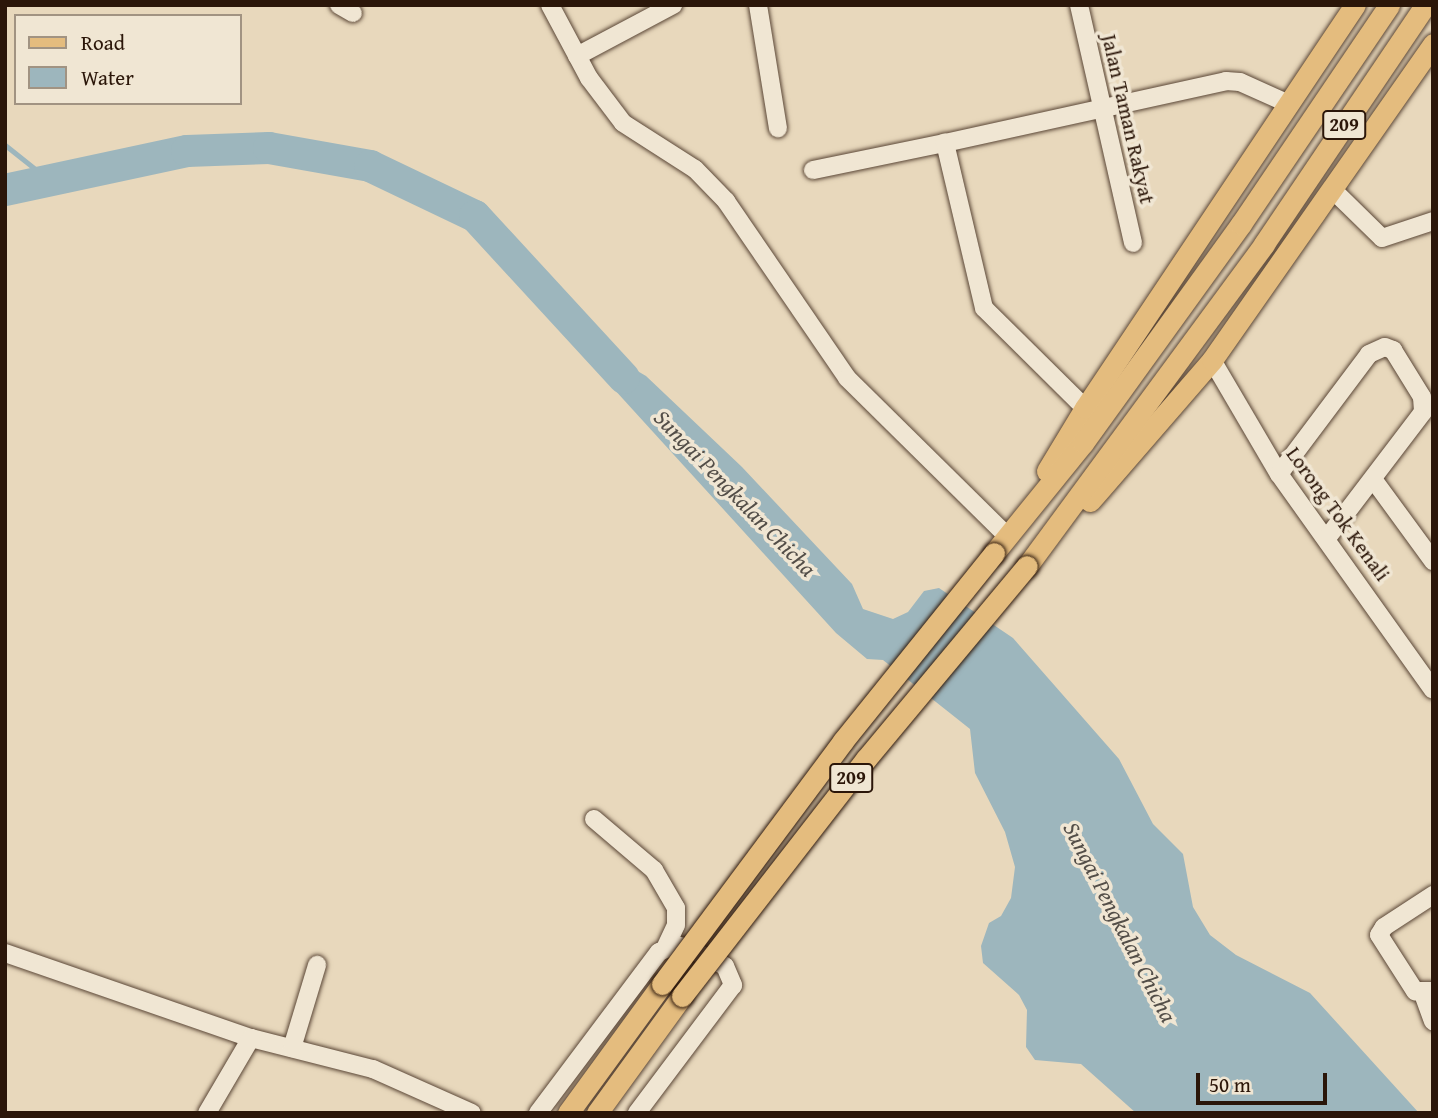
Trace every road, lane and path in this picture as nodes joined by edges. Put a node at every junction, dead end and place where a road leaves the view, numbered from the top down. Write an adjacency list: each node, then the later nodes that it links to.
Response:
1 (550, 5): 9 (street)
2 (673, 5): 9 (street)
3 (758, 5): 12 (street)
4 (1079, 5): 11 (street, Jalan Taman Rakyat)
5 (1355, 5): 10 (main road)
6 (1389, 5): 22 (main road, 209)
7 (1425, 5): 24 (main road, 209)
8 (1433, 44): 15 (main road)
9 (577, 56): 22 (street)
10 (1289, 104): 11 (street); 19 (main road)
11 (1100, 109): 13 (street); 17 (street, Jalan Taman Rakyat)
12 (778, 128)
13 (945, 143): 14 (street); 19 (street)
14 (813, 170)
15 (1334, 191): 16 (street); 18 (main road)
16 (1433, 221)
17 (1133, 243)
18 (1212, 360): 20 (street, Lorong Tok Kenali); 24 (main road)
19 (1085, 408): 22 (main road)
20 (1279, 474): 21 (street); 23 (street, Lorong Tok Kenali)
21 (1373, 479): 23 (street); 25 (street)
22 (1013, 528): 39 (main road, 209, bridge)
23 (1327, 538): 26 (street, Lorong Tok Kenali)
24 (1044, 546): 40 (main road, 209, bridge)
25 (1433, 561)
26 (1433, 690)
27 (594, 818): 29 (street)
28 (1433, 895): 32 (street)
29 (666, 946): 38 (street); 41 (street)
30 (5, 953): 34 (street)
31 (317, 965): 35 (street)
32 (1428, 993): 33 (street)
33 (1433, 1021)
34 (251, 1038): 35 (street); 36 (street)
35 (292, 1048): 37 (street)
36 (206, 1113)
37 (472, 1113)
38 (538, 1113)
39 (568, 1113)
40 (597, 1113)
41 (637, 1113)

